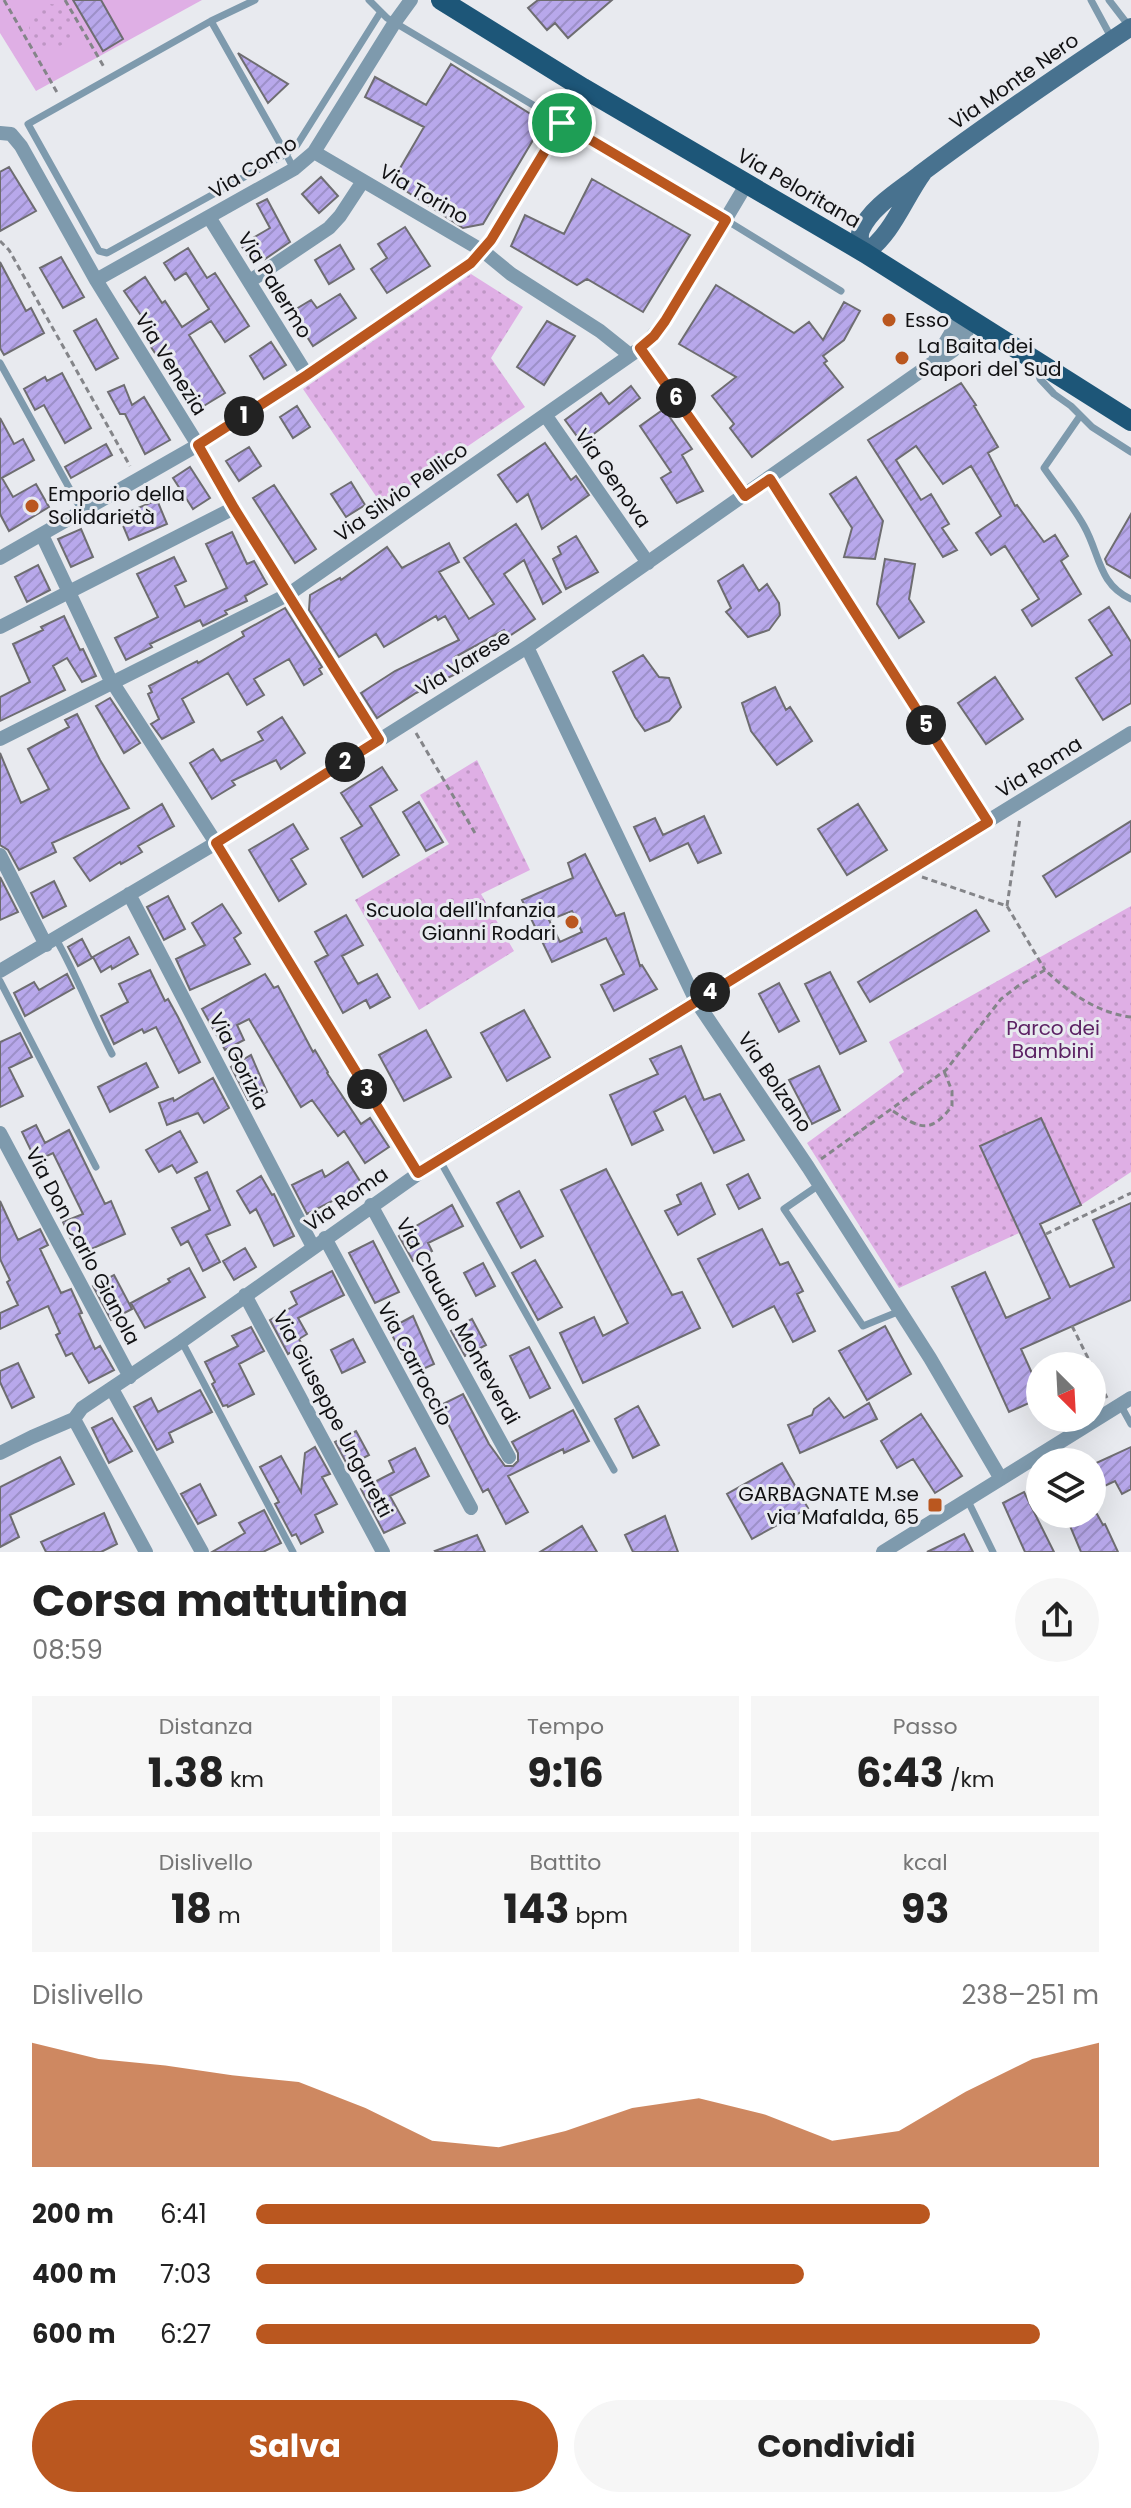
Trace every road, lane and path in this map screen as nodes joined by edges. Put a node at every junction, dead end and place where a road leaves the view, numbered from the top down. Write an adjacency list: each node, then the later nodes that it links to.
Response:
1 (4, 0): 16 (path)
2 (65, 0): 14 (path)
3 (255, 0): 10 (lane)
4 (369, 0): 9 (lane)
5 (411, 0): 11 (street, Via Como)
6 (441, 0): 15 (main road, Via Peloritana)
7 (1091, 0): 13 (lane)
8 (1109, 0): 12 (lane)
9 (380, 13): 11 (lane); 20 (lane)
10 (211, 21): 14 (lane); 20 (lane)
11 (395, 22): 17 (lane); 19 (street, Via Como)
12 (1130, 28): 13 (street, Via Monte Nero)
13 (1112, 40): 28 (street, Via Monte Nero)
14 (110, 78): 16 (lane)
15 (583, 88): 17 (street); 23 (main road, Via Peloritana)
16 (63, 104): 20 (lane)
17 (562, 123): 25 (lane); 27 (street)
18 (3, 133): 29 (street, Via Venezia)
19 (314, 152): 21 (street, Via Como); 22 (street, Via Torino)
20 (286, 154): 21 (lane)
21 (294, 169): 24 (street, Via Como)
22 (363, 181): 27 (street, Via Torino); 30 (street)
23 (746, 185): 25 (street, Via Silvio Pellico); 28 (main road, Via Peloritana)
24 (209, 217): 29 (street, Via Como); 30 (street, Via Palermo)
25 (726, 220): 31 (lane); 33 (street, Via Silvio Pellico)
26 (0, 241): 43 (path)
27 (483, 251): 33 (street, Via Torino); 36 (street)
28 (865, 253): 32 (main road, Via Peloritana)
29 (96, 280): 40 (street, Via Venezia)
30 (250, 281): 36 (street, Via Palermo)
31 (841, 291)
32 (970, 319): 34 (main road, Via Peloritana); 42 (street, Via Varese)
33 (635, 352): 37 (street, Via Silvio Pellico); 44 (street, Via Torino)
34 (1034, 359): 38 (lane); 39 (main road, Via Peloritana)
35 (0, 363): 46 (lane)
36 (307, 375): 40 (street)
37 (546, 416): 49 (street, Via Genova); 51 (street, Via Silvio Pellico)
38 (1080, 416): 41 (lane); 52 (lane)
39 (1131, 421)
40 (198, 445): 43 (street); 45 (street, Via Venezia)
41 (1131, 452)
42 (770, 479): 44 (street, Via Varese); 61 (street)
43 (137, 480): 46 (street)
44 (745, 496): 49 (street, Via Varese)
45 (234, 508): 50 (street); 51 (street, Via Venezia)
46 (82, 511): 47 (street)
47 (42, 535): 48 (street); 50 (street)
48 (0, 558)
49 (648, 563): 54 (street, Via Varese)
50 (69, 593): 53 (street); 55 (street)
51 (289, 594): 55 (street, Via Silvio Pellico); 59 (street, Via Venezia)
52 (1131, 599)
53 (0, 627)
54 (527, 647): 56 (street, Via Varese); 72 (street, Via Bolzano)
55 (113, 682): 58 (street, Via Silvio Pellico); 63 (street)
56 (409, 722): 59 (street, Via Varese); 62 (path)
57 (1131, 733): 60 (street, Via Roma)
58 (0, 739)
59 (379, 740): 63 (street, Via Varese)
60 (1023, 800): 61 (street, Via Roma); 67 (path)
61 (988, 822): 65 (street, Via Roma)
62 (475, 833)
63 (216, 843): 66 (street, Via Varese); 81 (street)
64 (0, 855): 68 (street)
65 (906, 872): 67 (path); 72 (street, Via Roma)
66 (129, 894): 68 (street, Via Varese); 88 (street, Via Gorizia)
67 (1007, 906): 69 (path)
68 (51, 942): 70 (street, Via Varese); 74 (lane)
69 (1045, 970): 73 (path); 75 (path)
70 (0, 971)
71 (0, 981): 79 (lane)
72 (696, 1001): 78 (street, Via Roma); 80 (street, Via Bolzano)
73 (1131, 1017)
74 (112, 1054)
75 (944, 1071): 76 (path); 76 (path)
76 (892, 1110): 80 (path)
77 (0, 1133): 94 (street, Via Don Carlo Gianola)
78 (439, 1159): 81 (street, Via Roma); 102 (lane)
79 (96, 1167)
80 (808, 1167): 82 (street, Via Bolzano)
81 (418, 1173): 85 (street, Via Roma)
82 (819, 1185): 90 (street, Via Bolzano); 90 (lane)
83 (1131, 1193): 84 (path)
84 (1107, 1204): 86 (path); 87 (path)
85 (371, 1205): 88 (street, Via Roma); 101 (street, Via Claudio Monteverdi)
86 (1108, 1213)
87 (1046, 1234)
88 (319, 1243): 89 (street, Via Roma); 105 (street, Via Carroccio)
89 (245, 1295): 92 (street, Via Roma); 109 (street, Via Giuseppe Ungaretti)
90 (900, 1311): 103 (street, Via Bolzano)
91 (1072, 1326): 93 (path)
92 (182, 1341): 94 (street, Via Roma); 108 (lane)
93 (1085, 1352)
94 (130, 1377): 96 (street, Via Roma)
95 (1106, 1384): 97 (path)
96 (112, 1389): 98 (street, Via Roma); 107 (street)
97 (1121, 1403): 99 (lane); 103 (street)
98 (74, 1419): 100 (street, Via Roma); 106 (street)
99 (1131, 1424)
100 (0, 1453)
101 (509, 1457)
102 (614, 1470)
103 (1001, 1479): 104 (street)
104 (967, 1499): 110 (street); 111 (lane)
105 (471, 1508)
106 (146, 1552)
107 (202, 1552)
108 (293, 1552)
109 (383, 1552)
110 (883, 1552)
111 (993, 1552)

